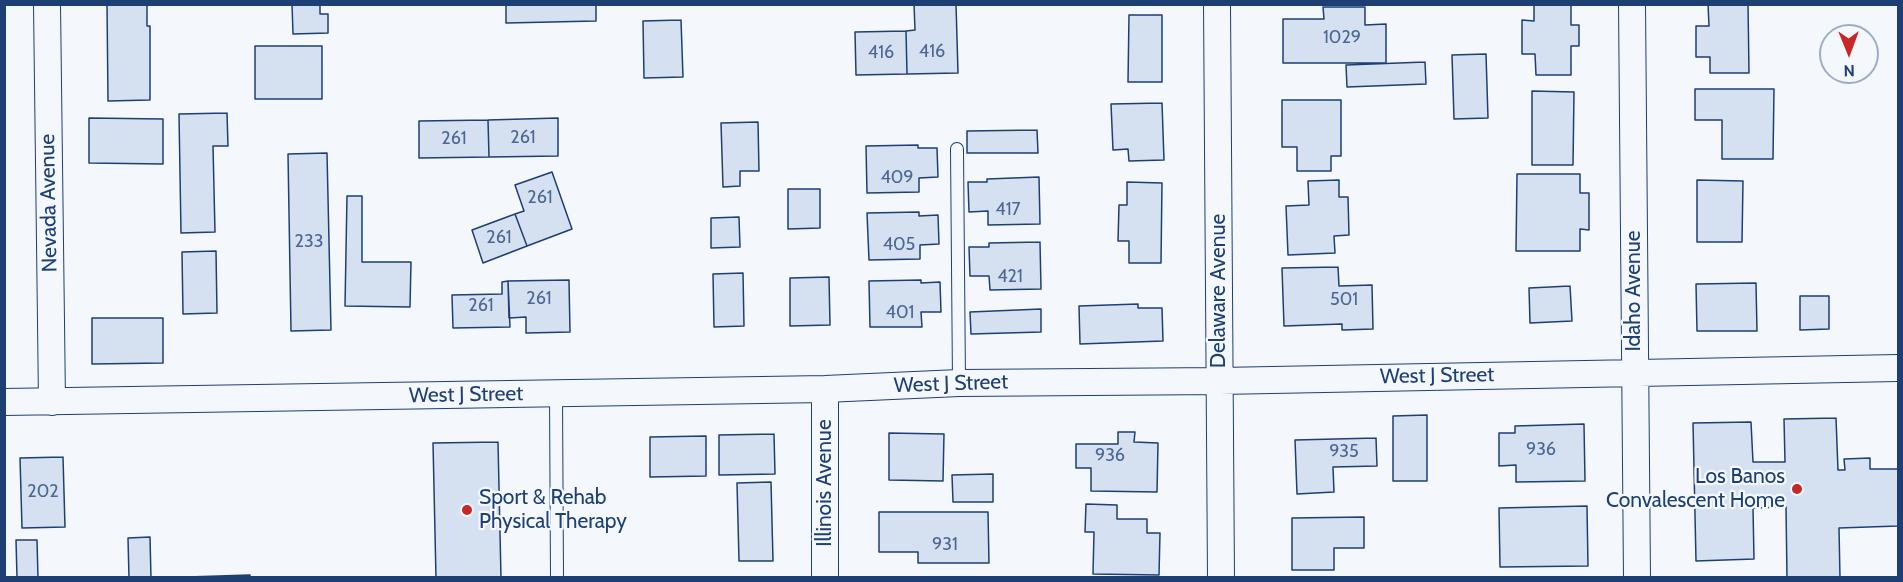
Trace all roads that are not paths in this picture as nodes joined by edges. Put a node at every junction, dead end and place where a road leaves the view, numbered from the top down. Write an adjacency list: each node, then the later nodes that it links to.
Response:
1 (47, 4): 12 (street, Nevada Avenue)
2 (1217, 4): 7 (street, Delaware Avenue)
3 (1632, 4): 6 (street, Idaho Avenue)
4 (957, 149): 8 (lane)
5 (1899, 368): 6 (street, West J Street)
6 (1634, 372): 7 (street, West J Street); 16 (street, Idaho Avenue)
7 (1220, 381): 8 (street, West J Street); 15 (street, Delaware Avenue)
8 (959, 383): 9 (street, West J Street)
9 (825, 389): 10 (street, West J Street); 14 (street, Illinois Avenue)
10 (556, 393): 12 (street, West J Street); 13 (lane)
11 (4, 402): 12 (street, West J Street)
12 (51, 402)
13 (557, 578)
14 (825, 578)
15 (1221, 578)
16 (1637, 578)

